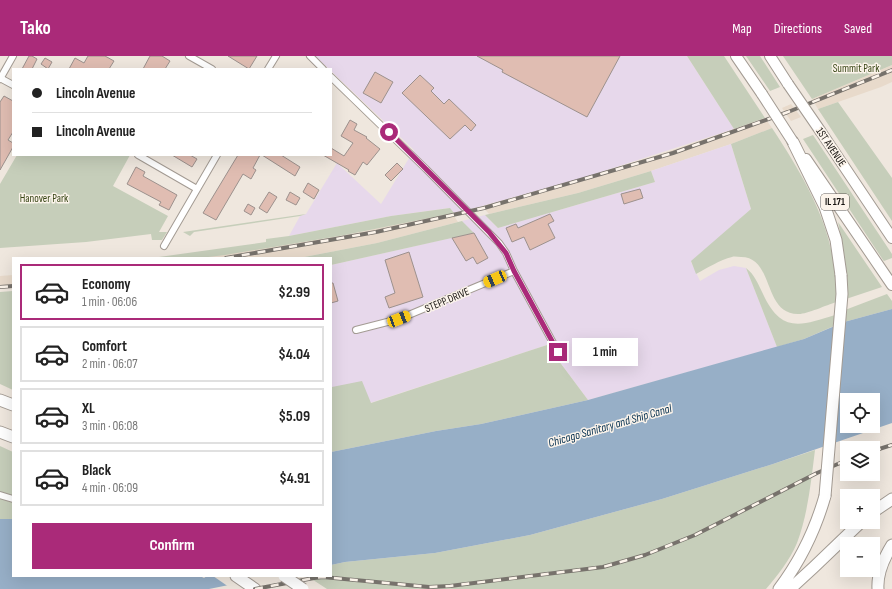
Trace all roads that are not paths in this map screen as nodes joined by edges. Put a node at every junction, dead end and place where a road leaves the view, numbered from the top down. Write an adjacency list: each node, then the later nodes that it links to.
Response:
1 (13, 56): 11 (street)
2 (189, 56): 7 (street)
3 (276, 56): 8 (street)
4 (310, 56): 9 (street)
5 (736, 56): 13 (main road, IL 171, bridge)
6 (770, 56): 17 (main road, 1ST AVENUE / IL 171, bridge)
7 (210, 68)
8 (269, 68)
9 (322, 68)
10 (332, 77): 19 (street)
11 (0, 79): 12 (street)
12 (12, 85)
13 (793, 142): 20 (main road, IL 171); 37 (highway, bridge)
14 (140, 156): 16 (street)
15 (216, 156): 16 (street)
16 (197, 189): 18 (street)
17 (892, 238)
18 (164, 246)
19 (514, 271): 21 (street, STEPP DRIVE); 22 (street)
20 (892, 284)
21 (356, 330)
22 (558, 352)
23 (0, 400): 24 (highway)
24 (12, 405)
25 (0, 432): 26 (highway)
26 (12, 437)
27 (0, 495): 28 (street)
28 (12, 499)
29 (892, 500): 30 (highway)
30 (880, 508)
31 (854, 529): 38 (highway)
32 (892, 545): 39 (highway)
33 (237, 577): 35 (highway)
34 (285, 577): 36 (highway, bridge)
35 (255, 589)
36 (303, 589)
37 (779, 589)
38 (790, 589)
39 (878, 589)

